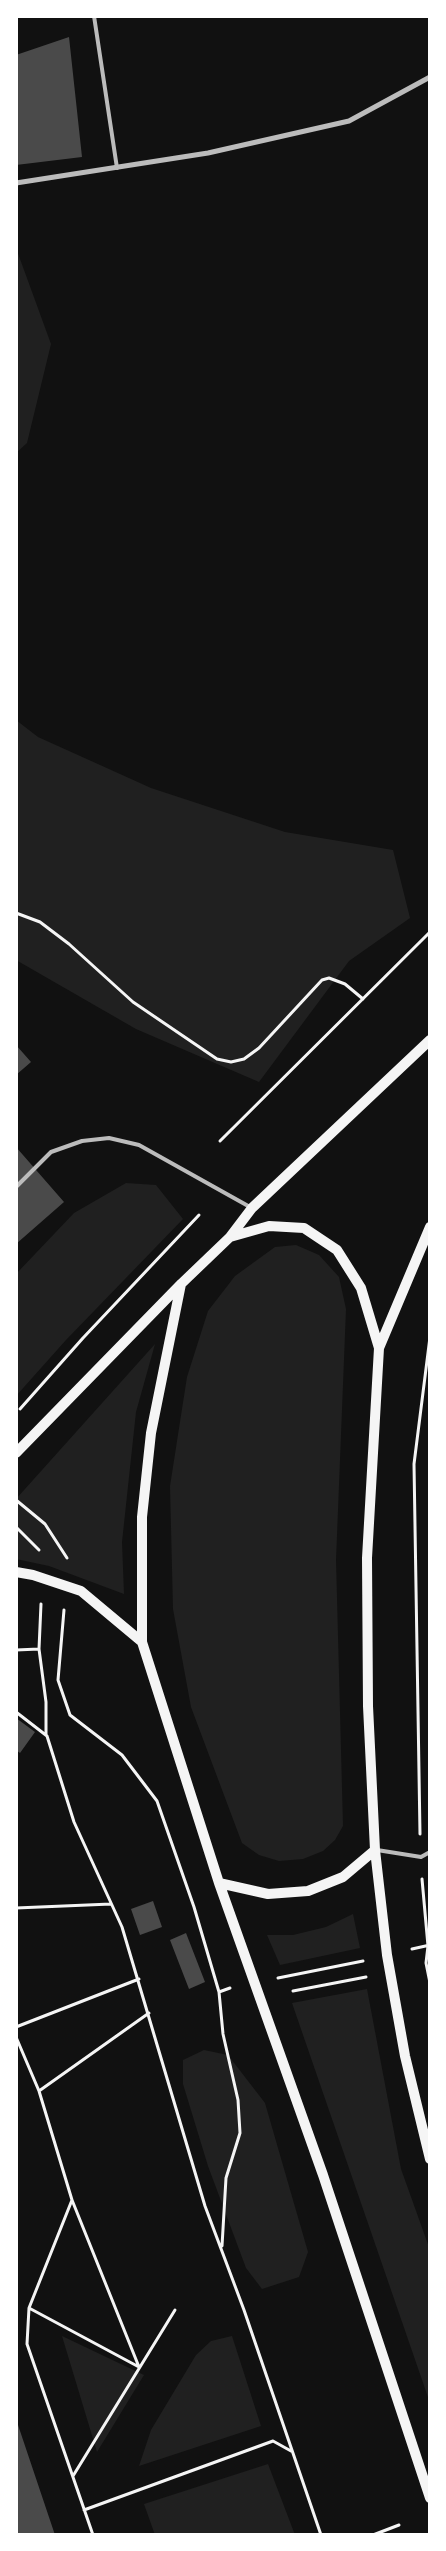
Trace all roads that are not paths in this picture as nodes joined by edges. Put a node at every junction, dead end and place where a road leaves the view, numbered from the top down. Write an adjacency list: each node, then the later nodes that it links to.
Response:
1 (94, 16): 3 (lane)
2 (430, 77): 3 (street)
3 (117, 168): 4 (street)
4 (16, 183)
5 (430, 1040): 7 (main road)
6 (16, 1187): 7 (lane)
7 (252, 1208): 9 (main road)
8 (430, 1227): 11 (main road)
9 (230, 1236): 10 (main road); 11 (main road)
10 (180, 1284): 12 (main road); 14 (main road)
11 (379, 1348): 15 (main road)
12 (16, 1453)
13 (16, 1572): 14 (main road)
14 (142, 1642): 17 (main road)
15 (375, 1850): 16 (lane); 17 (main road); 18 (main road)
16 (430, 1852)
17 (219, 1883): 19 (main road)
18 (430, 2160)
19 (430, 2498)

